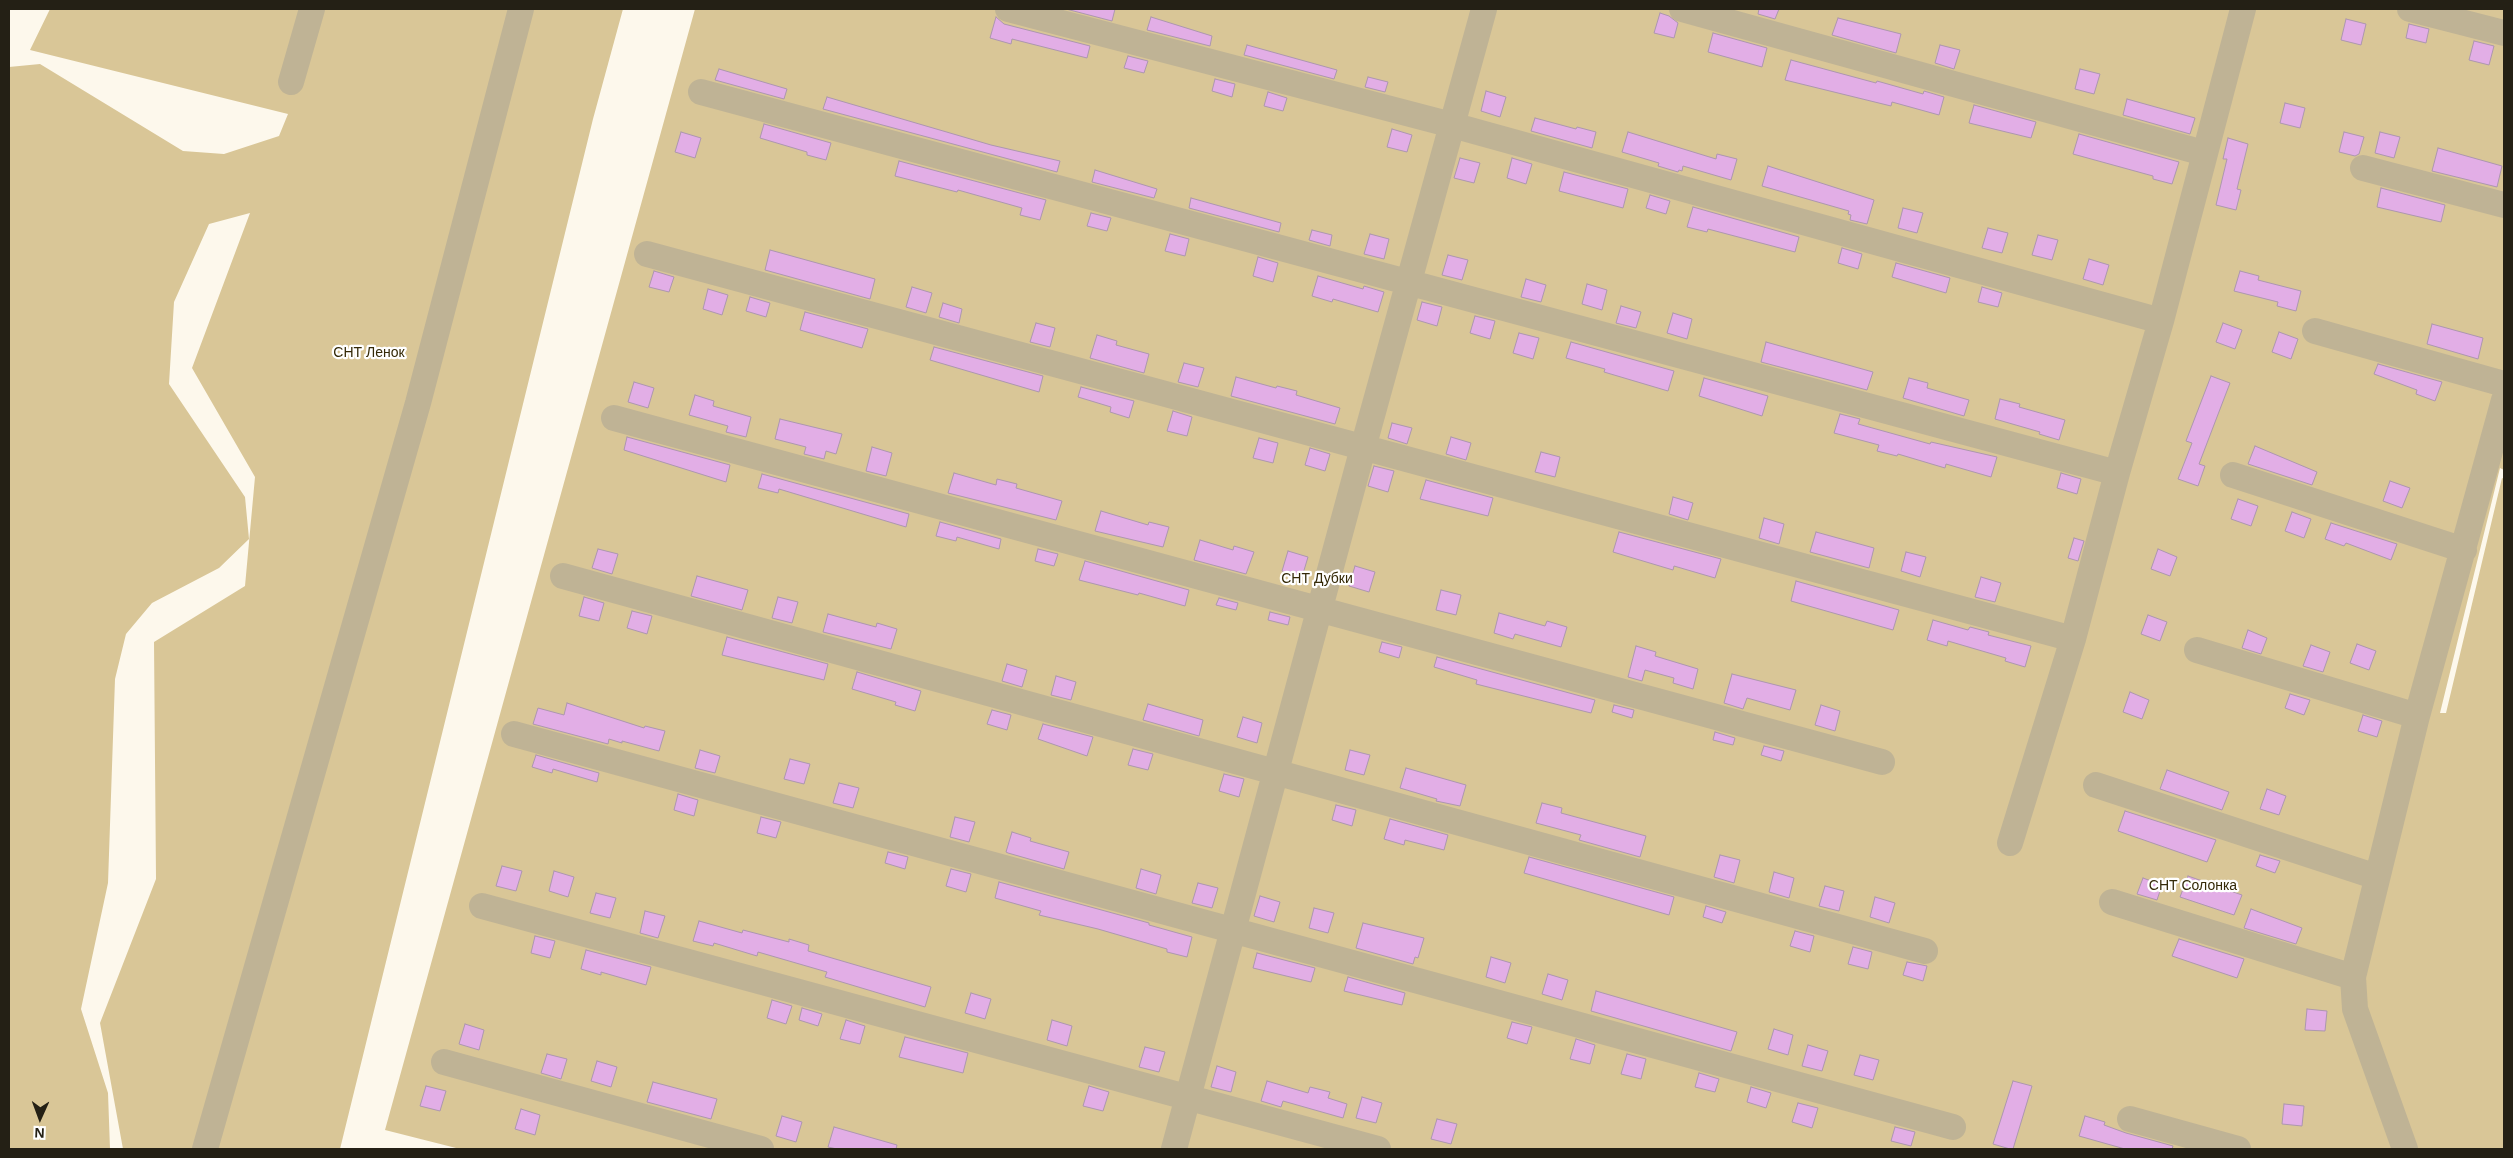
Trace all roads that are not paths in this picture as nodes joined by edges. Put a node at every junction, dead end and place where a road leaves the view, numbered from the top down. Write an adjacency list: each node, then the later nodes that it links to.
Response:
1 (312, 9): 9 (street)
2 (521, 9): 46 (street)
3 (1008, 9): 11 (street)
4 (1484, 9): 11 (street)
5 (1682, 9): 12 (street)
6 (2243, 9): 17 (street)
7 (2410, 9): 8 (street)
8 (2504, 33)
9 (291, 82)
10 (702, 92): 16 (street)
11 (1452, 125): 16 (street); 17 (street)
12 (2200, 152)
13 (2363, 168): 14 (street)
14 (2504, 205)
15 (647, 254): 22 (street)
16 (1408, 282): 22 (street); 23 (street)
17 (2162, 321): 23 (street)
18 (2314, 331): 19 (street)
19 (2504, 384)
20 (2504, 400): 25 (street)
21 (614, 418): 27 (street)
22 (1363, 448): 27 (street); 28 (street)
23 (2117, 473): 28 (street)
24 (2233, 475): 25 (street)
25 (2464, 550): 30 (street)
26 (563, 576): 33 (street)
27 (1320, 610): 32 (street); 33 (street)
28 (2073, 639): 35 (street)
29 (2197, 650): 30 (street)
30 (2417, 716): 36 (street)
31 (514, 734): 39 (street)
32 (1882, 762)
33 (1276, 774): 39 (street); 40 (street)
34 (2096, 785): 36 (street)
35 (2010, 844)
36 (2377, 877): 41 (street)
37 (2112, 902): 41 (street)
38 (482, 906): 43 (street)
39 (1233, 932): 43 (street); 45 (street)
40 (1925, 950)
41 (2353, 977): 51 (street)
42 (444, 1062): 47 (street)
43 (1188, 1098): 48 (street); 49 (street)
44 (2130, 1119): 50 (street)
45 (1953, 1127)
46 (205, 1149)
47 (762, 1149)
48 (1174, 1149)
49 (1378, 1149)
50 (2238, 1149)
51 (2405, 1149)

